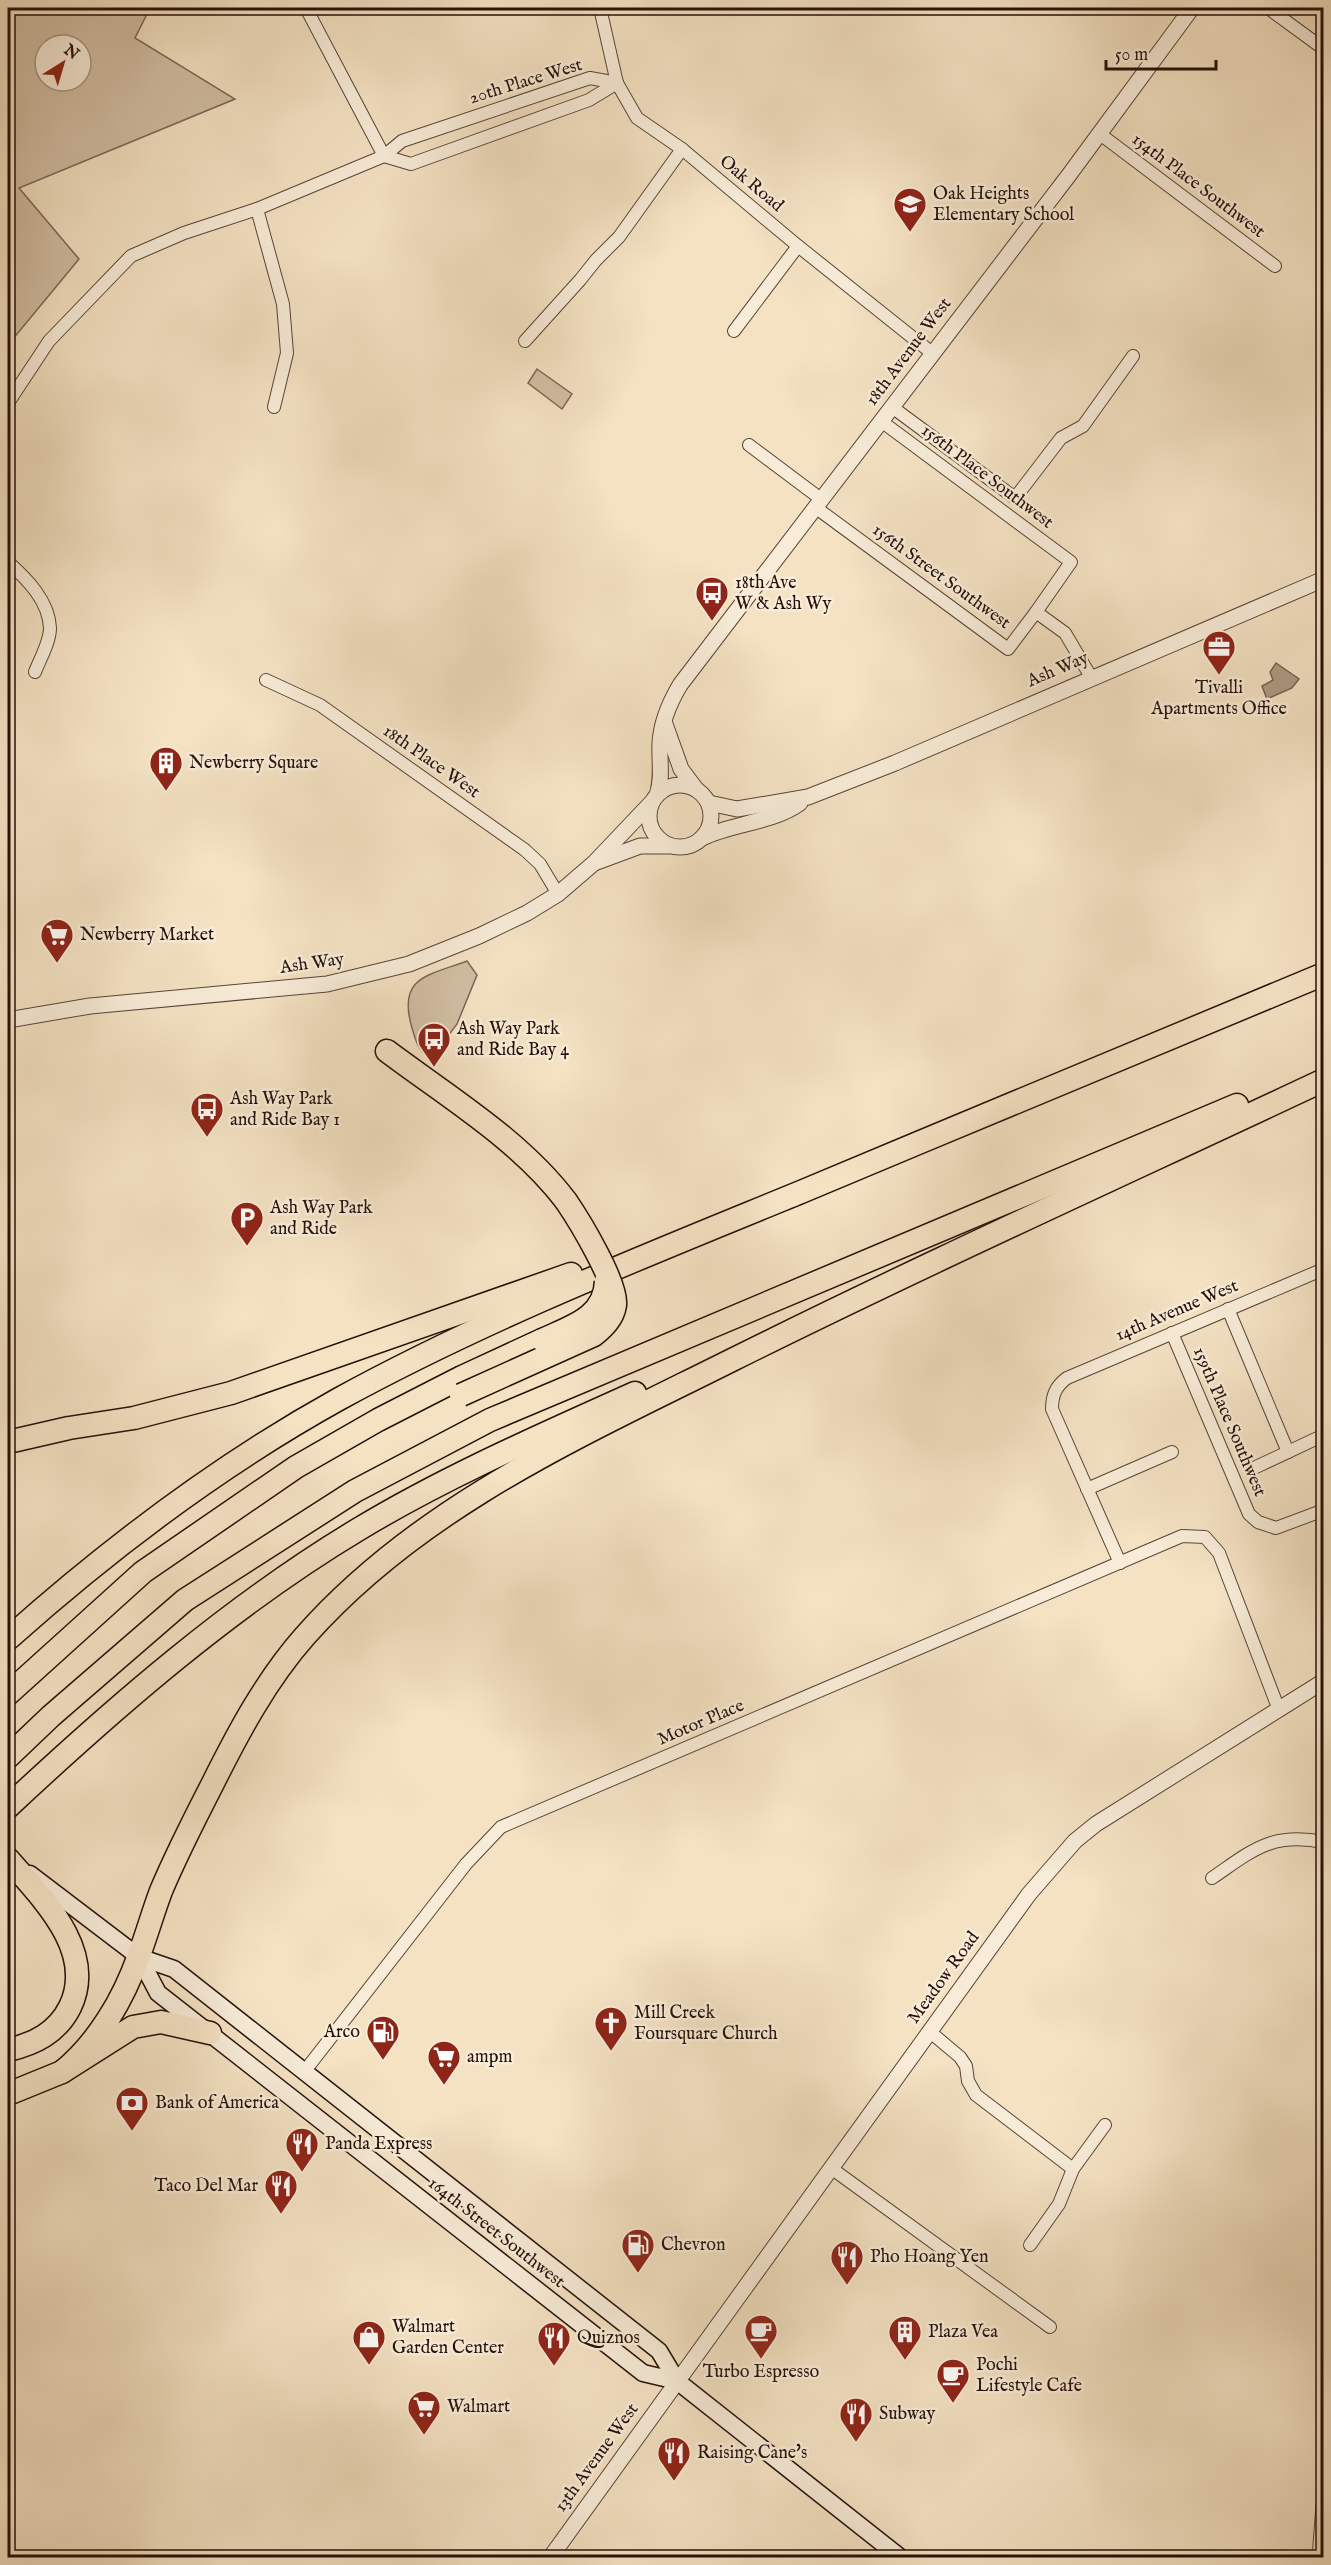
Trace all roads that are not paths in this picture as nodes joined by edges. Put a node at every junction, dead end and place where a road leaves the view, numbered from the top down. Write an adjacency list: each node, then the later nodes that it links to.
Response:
1 (306, 8): 9 (street)
2 (600, 8): 6 (street, Oak Road)
3 (1192, 8): 7 (street, 18th Avenue West)
4 (1268, 8): 5 (street)
5 (1323, 49)
6 (618, 83): 8 (street, Oak Road); 9 (street, 20th Place West); 9 (street, 20th Place West)
7 (1100, 134): 12 (street, 154th Place Southwest); 15 (street, 18th Avenue West)
8 (682, 149): 11 (street, Oak Road); 14 (street)
9 (384, 156): 10 (street, 20th Place West)
10 (257, 209): 17 (street, 20th Place West); 18 (street)
11 (798, 246): 13 (street); 15 (street, Oak Road)
12 (1275, 266)
13 (734, 331)
14 (525, 341)
15 (932, 353): 19 (street, 18th Avenue West)
16 (1133, 356): 19 (street)
17 (8, 403)
18 (274, 407)
19 (892, 407): 20 (street, 18th Avenue West)
20 (881, 421): 22 (street, 18th Avenue West); 25 (street, 156th Place Southwest)
21 (749, 445): 22 (street)
22 (818, 503): 25 (street, 156th Street Southwest); 29 (street, 18th Avenue West)
23 (8, 562): 26 (street)
24 (1323, 579): 27 (street, Ash Way)
25 (1036, 612): 27 (street)
26 (35, 672)
27 (1091, 677): 31 (street, Ash Way)
28 (266, 680): 37 (street, 18th Place West)
29 (665, 724): 30 (street); 32 (street, 18th Avenue West)
30 (696, 789): 32 (street); 33 (street)
31 (808, 797): 33 (street, Ash Way); 34 (street, Ash Way)
32 (654, 799): 35 (street); 36 (street, Ash Way)
33 (709, 803): 34 (street)
34 (699, 840): 35 (street)
35 (671, 846): 36 (street, Ash Way)
36 (594, 863): 37 (street, Ash Way)
37 (558, 894): 39 (street, Ash Way)
38 (1323, 974): 43 (highway)
39 (8, 1020)
40 (387, 1052): 45 (highway, bridge)
41 (1323, 1069): 62 (highway)
42 (1323, 1080): 47 (highway)
43 (704, 1232): 50 (highway); 57 (highway)
44 (1323, 1269): 46 (street, 14th Avenue West)
45 (604, 1271): 59 (highway, bridge); 61 (highway, bridge)
46 (1228, 1310): 48 (street, 14th Avenue West); 52 (street)
47 (813, 1320): 63 (highway); 67 (highway)
48 (1172, 1333): 54 (street, 14th Avenue West); 55 (street, 159th Place Southwest)
49 (1323, 1435): 52 (street)
50 (8, 1442)
51 (1172, 1452): 54 (street)
52 (1288, 1452): 53 (street)
53 (1256, 1467)
54 (1087, 1489): 56 (street)
55 (1323, 1510)
56 (1120, 1563): 60 (street, Motor Place); 72 (street, Motor Place)
57 (8, 1639)
58 (1323, 1681): 60 (street, Meadow Road)
59 (8, 1694)
60 (1279, 1710): 68 (street, Meadow Road)
61 (8, 1711)
62 (8, 1757)
63 (8, 1807)
64 (1323, 1842): 66 (street)
65 (8, 1858): 67 (main road, 164th Street Southwest); 70 (highway)
66 (1212, 1878)
67 (139, 1957): 69 (main road, 164th Street Southwest); 71 (highway); 72 (main road, 164th Street Southwest)
68 (929, 2031): 75 (street, Meadow Road); 76 (street)
69 (210, 2033): 71 (highway); 79 (main road, 164th Street Southwest)
70 (8, 2050)
71 (62, 2072): 73 (highway)
72 (304, 2072): 79 (main road, 164th Street Southwest)
73 (8, 2094)
74 (1105, 2125): 76 (street)
75 (831, 2168): 78 (street); 79 (street, Meadow Road)
76 (1072, 2169): 77 (street)
77 (1030, 2245)
78 (1050, 2327)
79 (677, 2381): 81 (street, 13th Avenue West); 82 (main road, 164th Street Southwest)
80 (1323, 2505): 83 (street)
81 (550, 2558)
82 (901, 2558)
83 (1320, 2558)

